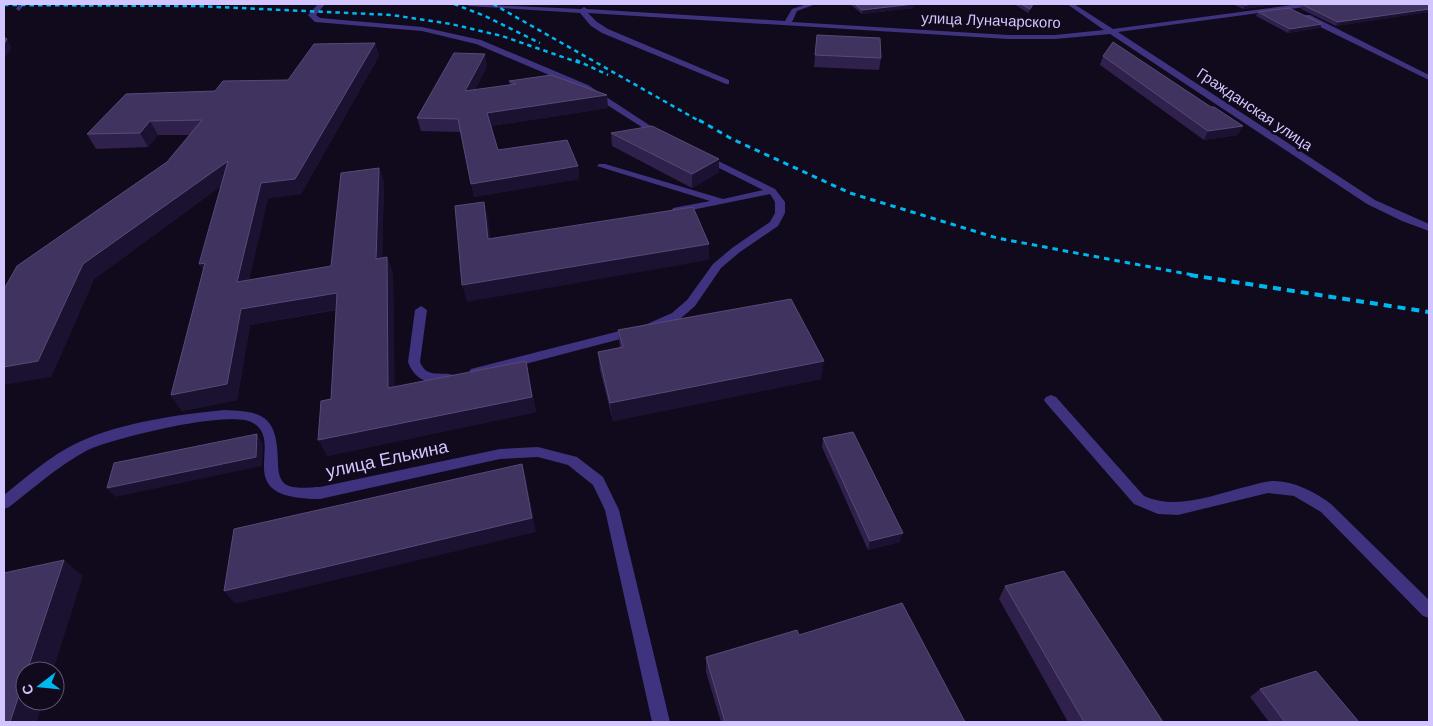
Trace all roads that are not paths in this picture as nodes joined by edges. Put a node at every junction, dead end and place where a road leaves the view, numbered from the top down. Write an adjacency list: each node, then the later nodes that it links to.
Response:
1 (322, 4): 12 (street)
2 (469, 4): 7 (street, улица Луначарского)
3 (813, 4): 8 (street)
4 (1070, 4): 9 (street, Гражданская улица)
5 (1312, 4): 6 (street, улица Луначарского)
6 (1284, 6): 9 (street, улица Луначарского); 10 (street)
7 (584, 8): 8 (street, улица Луначарского); 11 (street)
8 (787, 24): 9 (street, улица Луначарского)
9 (1113, 31): 18 (street, Гражданская улица)
10 (1429, 78)
11 (726, 82)
12 (668, 139)
13 (694, 152): 15 (street)
14 (602, 166): 16 (street)
15 (772, 190): 16 (street); 19 (street)
16 (722, 202): 17 (street)
17 (664, 212)
18 (1429, 228)
19 (421, 310)
20 (1051, 400): 22 (street)
21 (4, 503): 23 (street, улица Елькина)
22 (1429, 612)
23 (661, 722)

